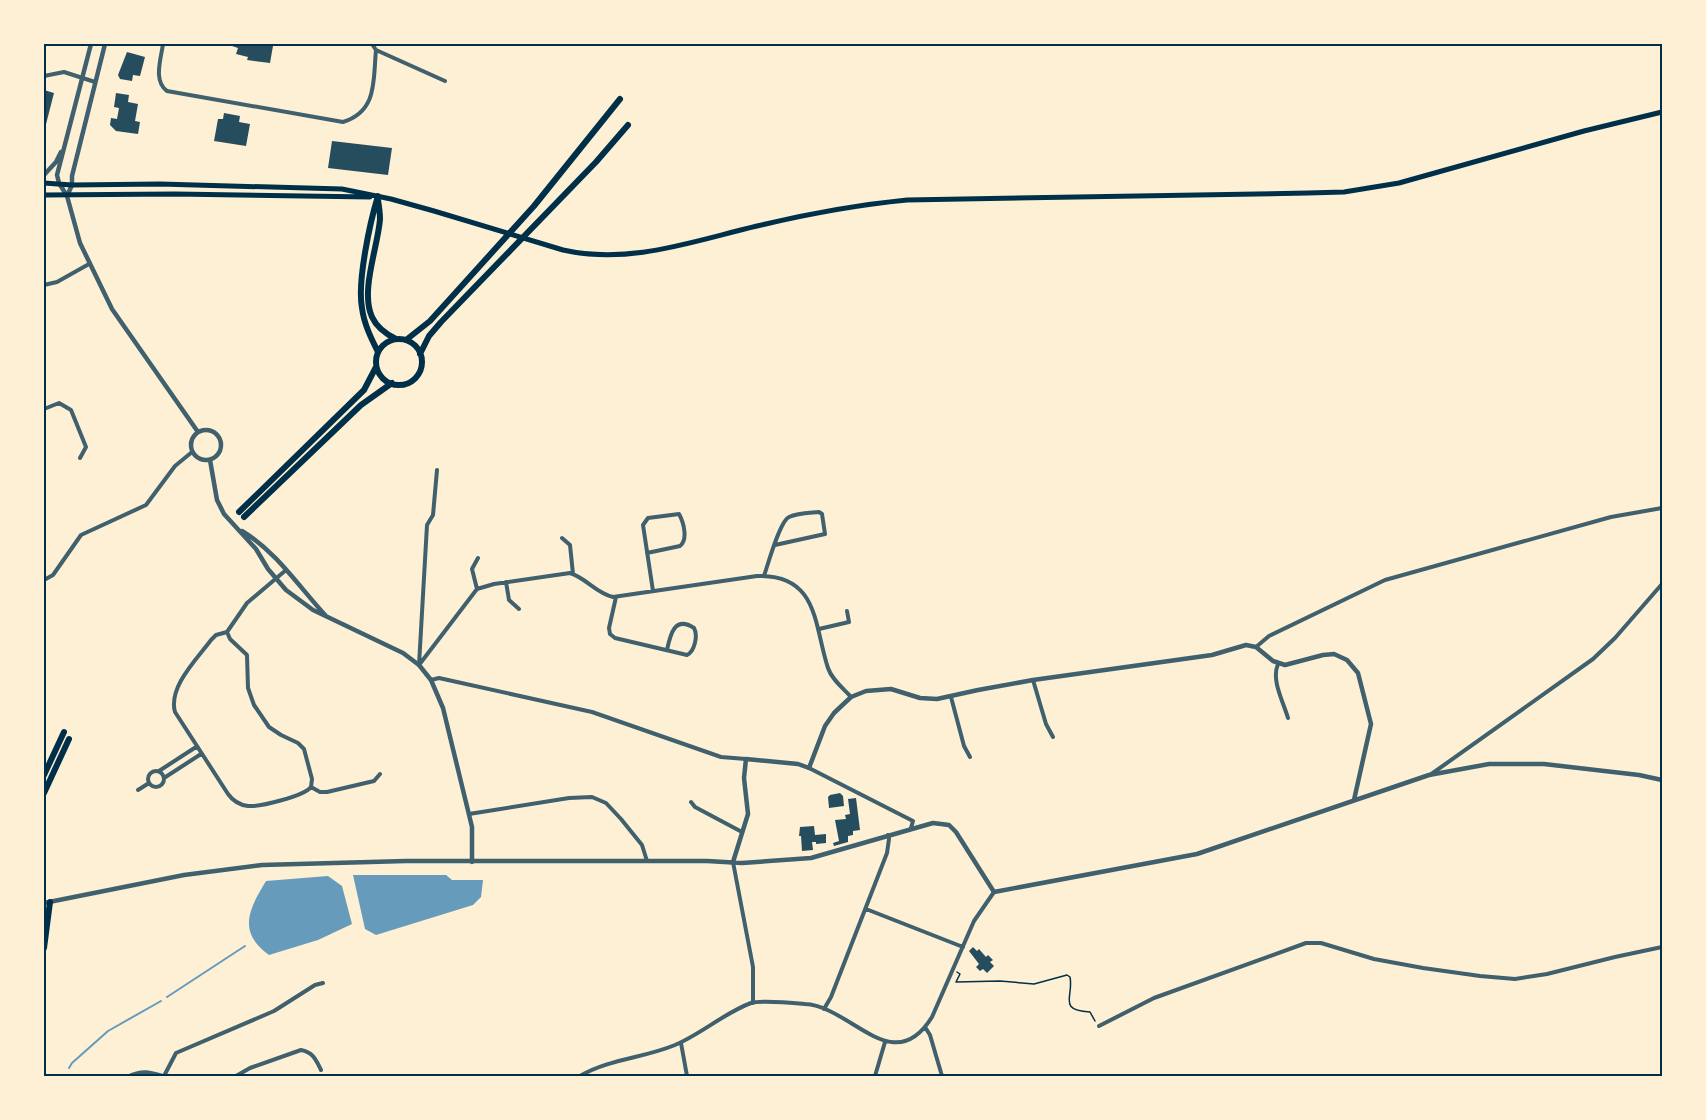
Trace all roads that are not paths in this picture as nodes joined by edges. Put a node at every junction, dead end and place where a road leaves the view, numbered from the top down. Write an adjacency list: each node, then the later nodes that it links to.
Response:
1 (91, 44): 7 (street)
2 (105, 44): 9 (street)
3 (163, 44): 5 (street)
4 (372, 44): 5 (street)
5 (376, 50): 8 (street)
6 (44, 76): 7 (street)
7 (82, 78): 9 (street); 13 (street)
8 (445, 81)
9 (95, 82): 17 (street)
10 (620, 99): 24 (highway)
11 (1662, 112): 20 (main road)
12 (628, 125): 26 (highway)
13 (65, 144): 14 (street); 16 (street)
14 (44, 175)
15 (44, 183): 16 (main road)
16 (58, 183): 17 (main road); 18 (street)
17 (72, 185): 18 (street); 20 (main road)
18 (67, 194): 19 (main road); 20 (main road); 21 (street)
19 (44, 195)
20 (378, 196): 23 (highway); 25 (highway)
21 (89, 264): 22 (street); 30 (street)
22 (44, 285)
23 (396, 339): 24 (highway); 25 (highway)
24 (406, 340): 26 (highway)
25 (378, 352): 27 (highway)
26 (420, 354): 28 (highway)
27 (376, 367): 28 (highway); 28 (highway)
28 (392, 383)
29 (44, 409): 32 (street)
30 (198, 432): 31 (street); 33 (street)
31 (192, 452): 33 (street); 45 (street)
32 (80, 458)
33 (210, 460): 36 (street)
34 (437, 470): 59 (street)
35 (1662, 508): 56 (street)
36 (237, 529): 41 (street); 44 (street)
37 (562, 538): 42 (street)
38 (775, 545): 38 (street); 43 (street)
39 (647, 554): 39 (street); 49 (street)
40 (477, 558): 48 (street)
41 (286, 570): 44 (street); 53 (street)
42 (573, 574): 46 (street); 50 (street)
43 (764, 576): 49 (street); 54 (street)
44 (275, 579): 53 (street); 55 (street)
45 (44, 580)
46 (506, 582): 48 (street); 51 (street)
47 (1662, 584): 76 (street)
48 (477, 589): 59 (street)
49 (653, 591): 50 (street)
50 (616, 597): 57 (street)
51 (519, 609)
52 (847, 611): 54 (street)
53 (326, 616): 59 (street)
54 (819, 629): 62 (street)
55 (227, 632): 68 (street); 80 (street)
56 (1256, 647): 58 (street); 61 (street)
57 (667, 650): 57 (street)
58 (1278, 664): 64 (street); 83 (street)
59 (419, 665): 60 (street)
60 (431, 680): 71 (street); 85 (street)
61 (1033, 680): 63 (street); 66 (street)
62 (851, 697): 63 (street); 72 (street)
63 (951, 697): 70 (street)
64 (1288, 718)
65 (64, 732): 75 (highway)
66 (1053, 737)
67 (69, 739): 82 (highway)
68 (196, 747): 69 (street); 73 (street)
69 (201, 754): 77 (street); 80 (street)
70 (970, 757)
71 (746, 759): 72 (street); 87 (street)
72 (809, 768): 86 (street)
73 (159, 771): 77 (street); 79 (street)
74 (380, 774): 80 (street)
75 (44, 775)
76 (1429, 775): 78 (street); 83 (street)
77 (164, 778): 79 (street)
78 (1662, 780)
79 (149, 783): 81 (street)
80 (311, 787)
81 (138, 790)
82 (44, 793)
83 (1354, 800): 92 (street)
84 (691, 802): 87 (street)
85 (469, 814): 89 (street); 90 (street)
86 (911, 828): 88 (street); 92 (street)
87 (742, 832): 91 (street)
88 (888, 835): 91 (street); 94 (street)
89 (647, 861): 90 (street); 91 (street)
90 (472, 862): 93 (street)
91 (733, 862): 99 (street)
92 (994, 892): 95 (street)
93 (46, 902): 97 (highway)
94 (866, 909): 95 (street); 100 (street)
95 (963, 946): 102 (street)
96 (1662, 947): 101 (street)
97 (44, 948)
98 (323, 983): 107 (street)
99 (753, 1003): 100 (street); 104 (street)
100 (824, 1009): 103 (street)
101 (1099, 1026)
102 (925, 1027): 103 (street); 112 (street)
103 (885, 1042): 111 (street)
104 (681, 1043): 109 (street); 110 (street)
105 (321, 1070): 108 (street)
106 (129, 1077): 107 (street)
107 (164, 1077)
108 (236, 1077)
109 (580, 1077)
110 (687, 1077)
111 (875, 1077)
112 (942, 1077)

